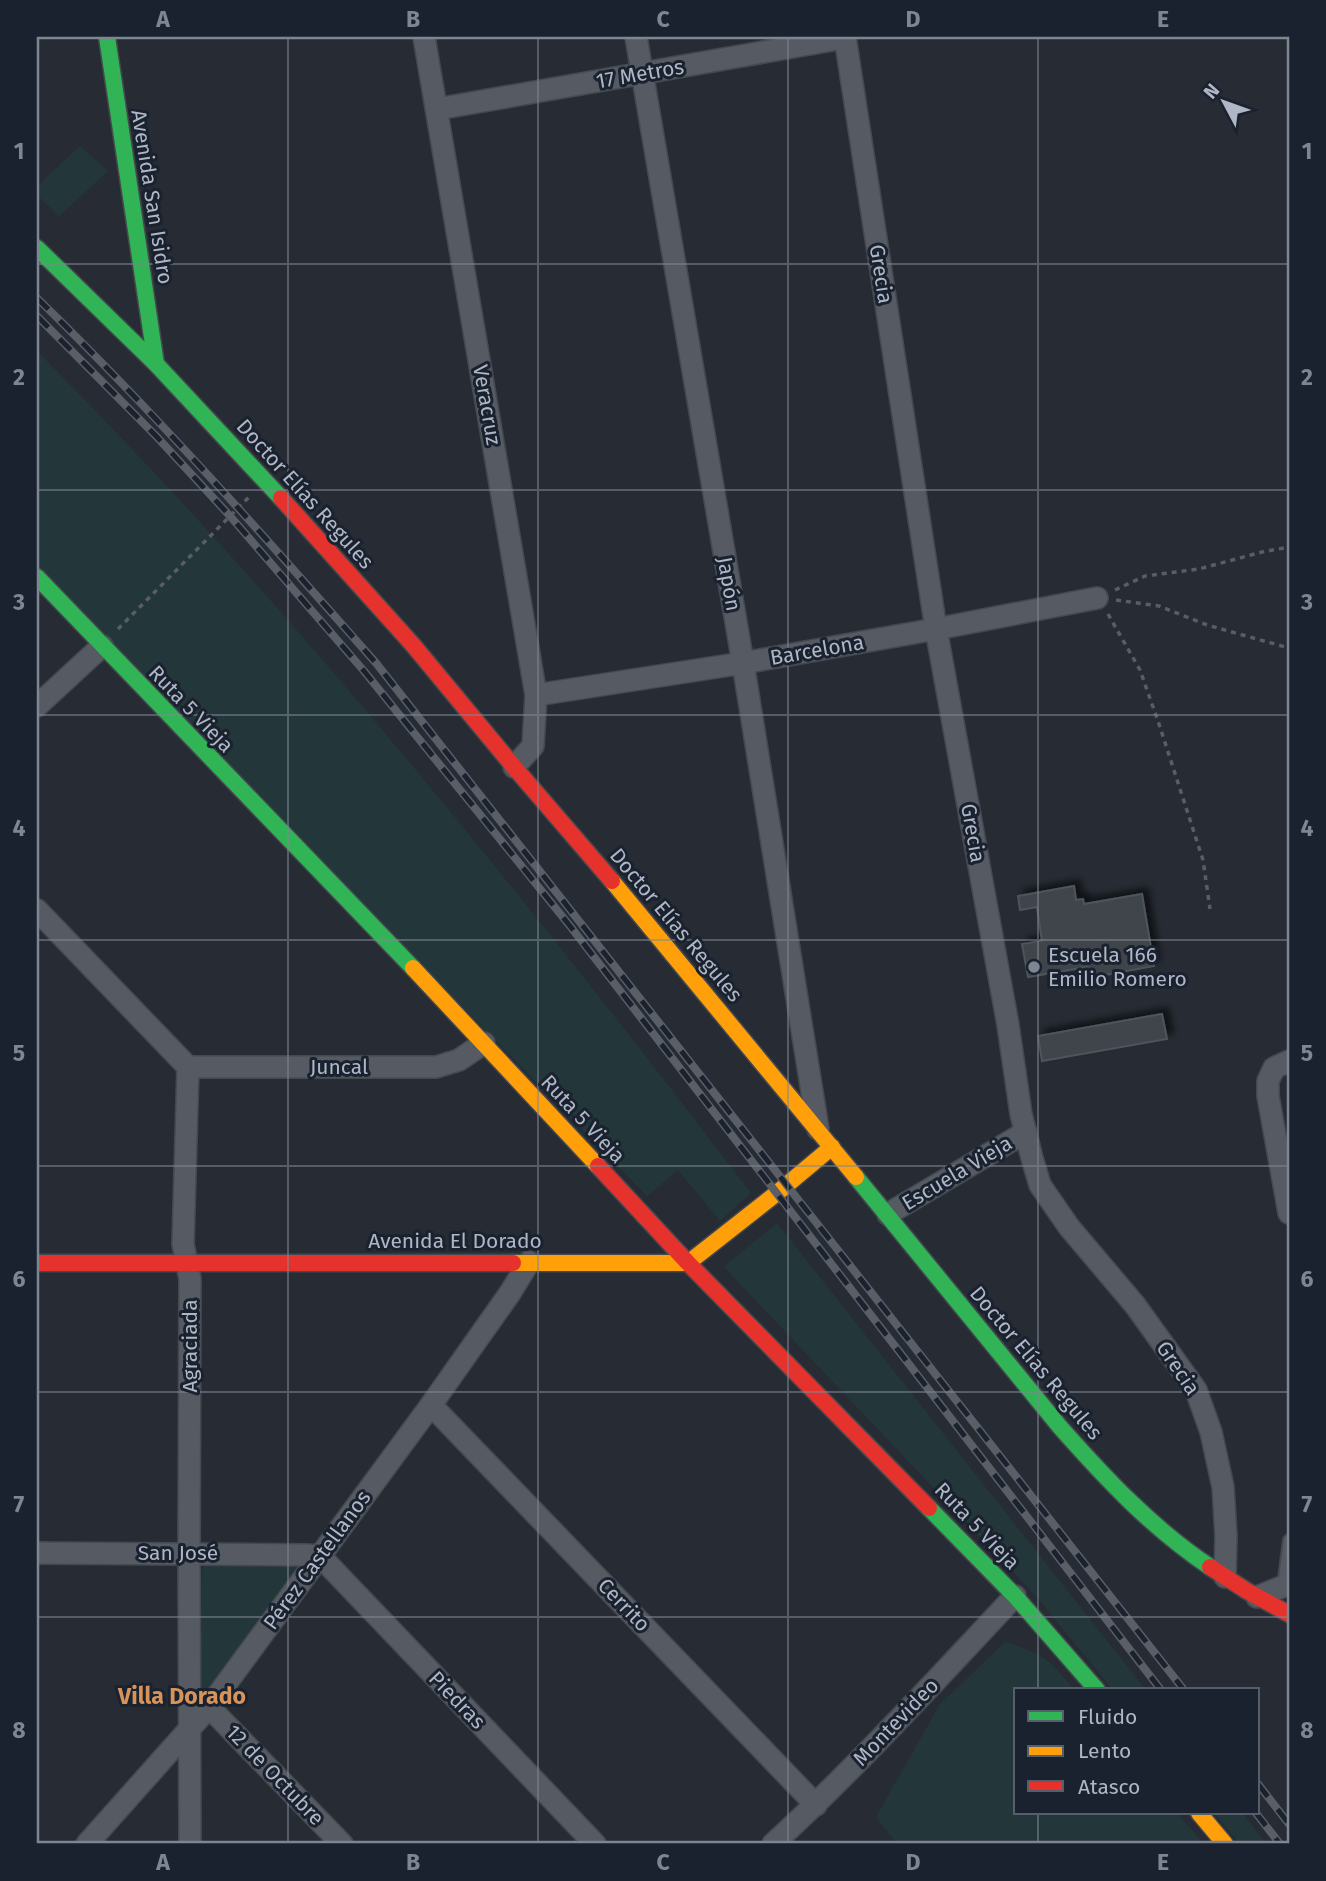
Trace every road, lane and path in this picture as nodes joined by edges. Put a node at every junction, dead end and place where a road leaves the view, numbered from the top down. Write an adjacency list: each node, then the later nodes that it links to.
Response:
1 (107, 37): 8 (street, Avenida San Isidro)
2 (424, 37): 6 (street, Veracruz)
3 (636, 37): 5 (street, Japón)
4 (845, 37): 5 (street, 17 Metros); 13 (street, Grecia)
5 (642, 74): 6 (street, 17 Metros); 16 (street, Japón)
6 (437, 108): 17 (street, Veracruz)
7 (37, 248): 8 (street, Doctor Elías Regules)
8 (156, 364): 9 (street, Doctor Elías Regules)
9 (266, 481): 14 (path); 19 (street, Doctor Elías Regules)
10 (1289, 547): 12 (path)
11 (37, 577): 14 (street, Ruta 5 Vieja)
12 (1097, 598): 13 (street, Barcelona); 15 (path); 20 (path)
13 (936, 629): 16 (street, Barcelona); 25 (street, Grecia)
14 (102, 646): 18 (street); 22 (street, Ruta 5 Vieja)
15 (1289, 648)
16 (743, 663): 17 (street, Barcelona); 26 (street, Japón)
17 (536, 695): 19 (street, Veracruz)
18 (37, 706)
19 (514, 767): 26 (street, Doctor Elías Regules)
20 (1210, 909)
21 (37, 910): 24 (street)
22 (484, 1043): 24 (street, Juncal); 32 (street, Ruta 5 Vieja)
23 (1282, 1065): 27 (street)
24 (188, 1067): 31 (street, Agraciada)
25 (1026, 1132): 28 (street, Escuela Vieja); 38 (street, Grecia)
26 (825, 1139): 28 (street, Doctor Elías Regules); 32 (street)
27 (1289, 1213)
28 (888, 1214): 38 (street, Doctor Elías Regules)
29 (529, 1262): 31 (street, Avenida El Dorado); 32 (street, Avenida El Dorado); 33 (street, Pérez Castellanos)
30 (37, 1263): 31 (street, Avenida El Dorado)
31 (187, 1263): 36 (street, Agraciada)
32 (688, 1263): 40 (street, Ruta 5 Vieja)
33 (431, 1405): 37 (street, Pérez Castellanos); 46 (street, Cerrito)
34 (1289, 1540): 39 (lane)
35 (37, 1553): 36 (street, San José)
36 (189, 1553): 37 (street, San José); 45 (street, Agraciada)
37 (320, 1556): 44 (street, Pérez Castellanos); 51 (street, Piedras)
38 (1225, 1577): 41 (street, Doctor Elías Regules)
39 (1286, 1585): 41 (street)
40 (1015, 1596): 43 (street, Ruta 5 Vieja); 46 (street, Montevideo)
41 (1257, 1597): 42 (street, Doctor Elías Regules)
42 (1289, 1614)
43 (1095, 1688)
44 (209, 1707): 45 (street, Pérez Castellanos); 50 (street, 12 de Octubre)
45 (189, 1728): 48 (street, Pérez Castellanos); 49 (street, Agraciada)
46 (816, 1805): 52 (street, Montevideo)
47 (1200, 1814): 53 (street)
48 (87, 1844)
49 (190, 1844)
50 (342, 1844)
51 (595, 1844)
52 (773, 1844)
53 (1225, 1844)

